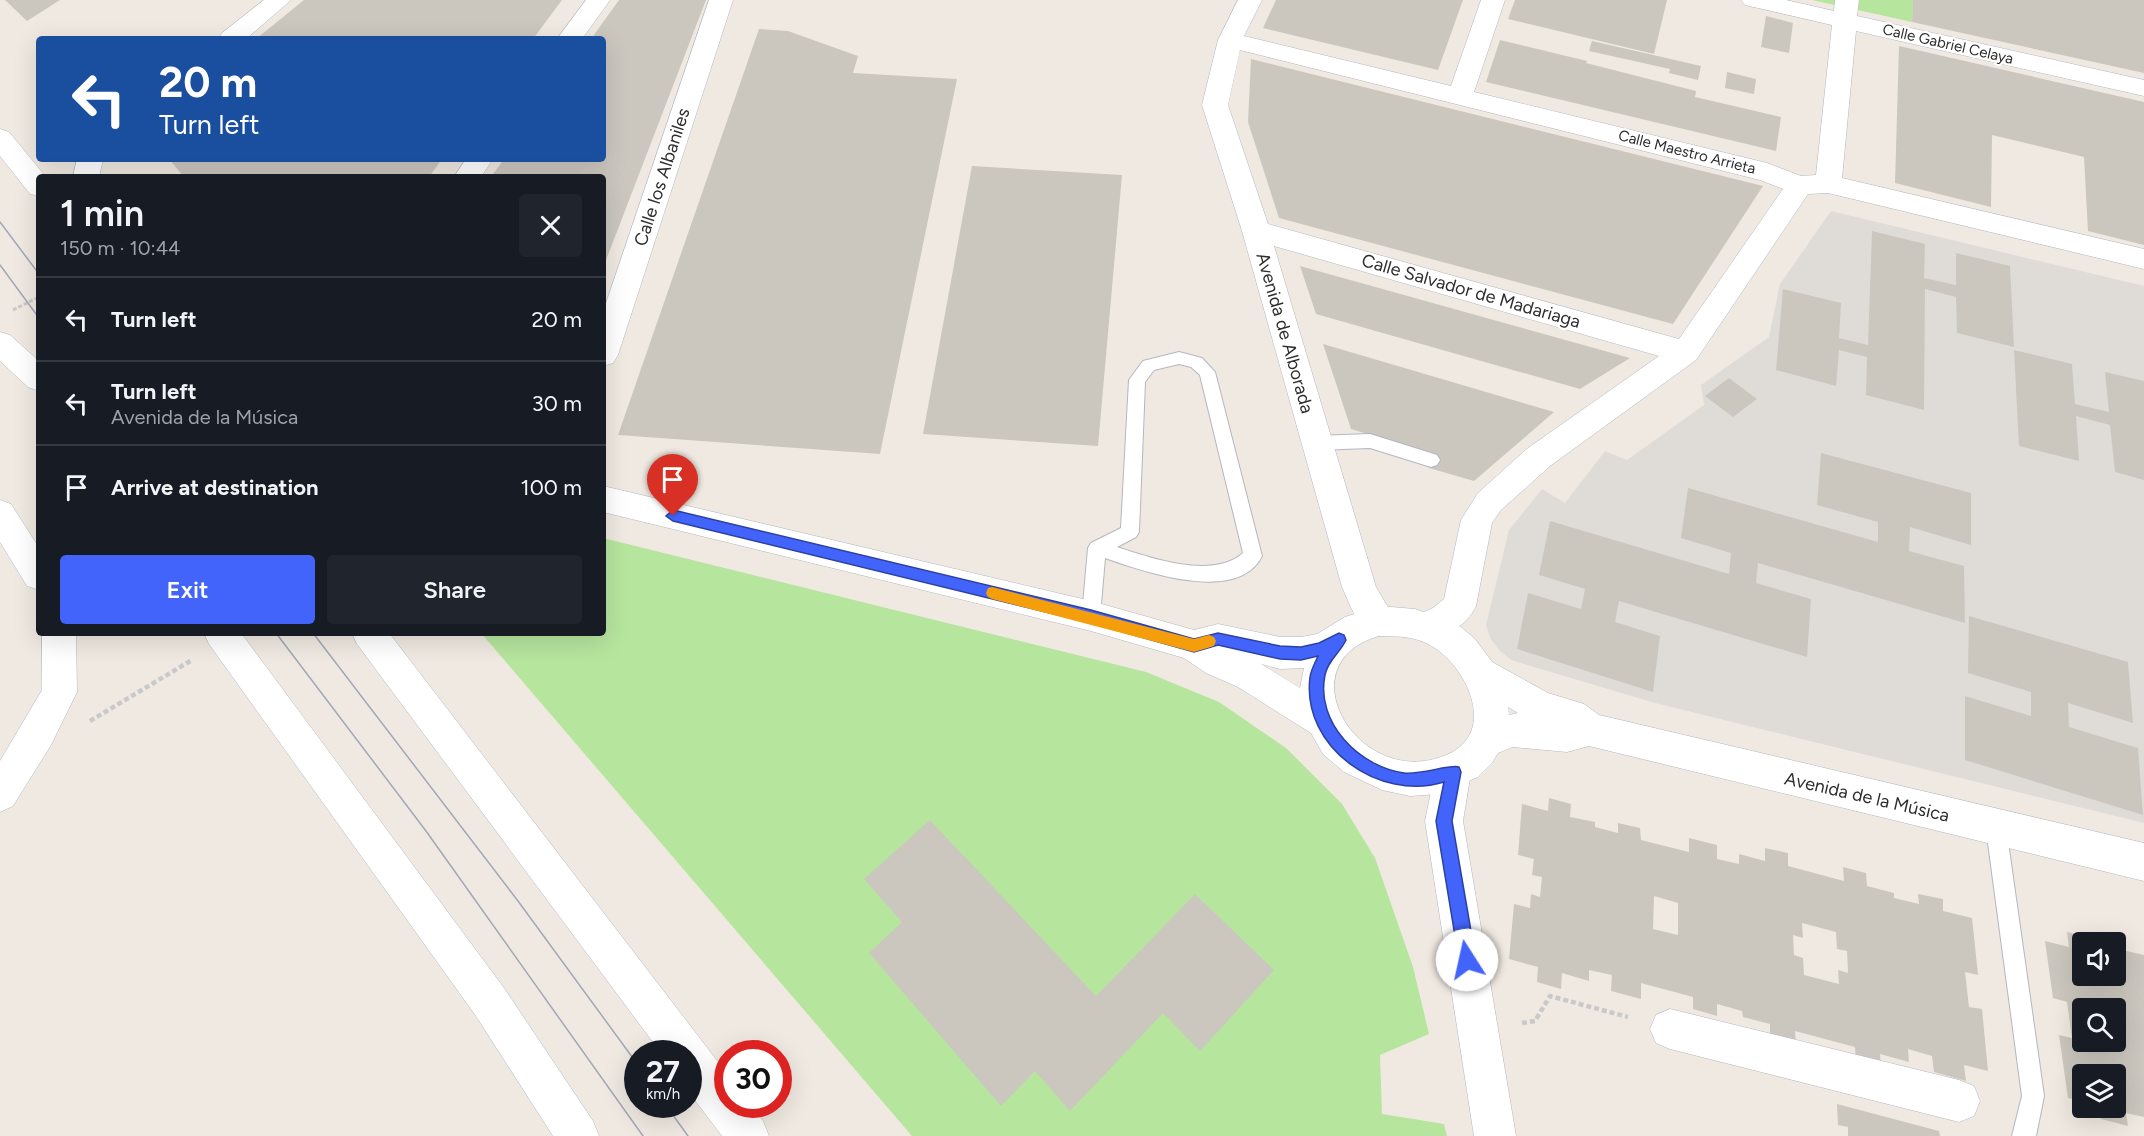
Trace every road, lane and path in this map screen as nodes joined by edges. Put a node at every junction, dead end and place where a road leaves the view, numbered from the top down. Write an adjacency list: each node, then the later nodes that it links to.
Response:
1 (279, 0): 8 (street)
2 (598, 0): 9 (street)
3 (721, 0): 21 (street, Calle los Albaniles)
4 (1250, 0): 10 (street, Avenida de Alborada)
5 (1493, 0): 12 (street)
6 (1753, 0): 7 (street, Calle Gabriel Celaya)
7 (1846, 10): 11 (street, Calle Gabriel Celaya); 15 (street)
8 (235, 36)
9 (571, 36)
10 (1230, 40): 12 (street, Calle Maestro Arrieta); 16 (street, Avenida de Alborada)
11 (2144, 88)
12 (1460, 96): 15 (street, Calle Maestro Arrieta)
13 (0, 138): 14 (street)
14 (36, 183)
15 (1814, 185): 17 (street, Calle Maestro Arrieta); 22 (street)
16 (1256, 231): 22 (street, Calle Salvador de Madariaga); 24 (street, Avenida de Alborada)
17 (2144, 258)
18 (36, 298): 19 (path)
19 (6, 313)
20 (0, 343): 23 (street)
21 (606, 346)
22 (1686, 352): 32 (street)
23 (36, 376)
24 (1316, 443): 25 (lane); 31 (street, Avenida de Alborada)
25 (1431, 460)
26 (606, 500): 30 (street)
27 (0, 514): 29 (street)
28 (1097, 548): 28 (lane); 30 (lane)
29 (36, 571)
30 (1091, 616): 37 (street)
31 (1379, 621): 32 (street); 36 (street)
32 (1427, 627): 38 (street)
33 (59, 636): 41 (street)
34 (224, 636): 41 (path); 52 (street)
35 (371, 636): 49 (street)
36 (1339, 640): 37 (street); 39 (street)
37 (1194, 645): 39 (street)
38 (1482, 674): 40 (street, Avenida de la Música); 42 (street)
39 (1323, 721): 43 (street)
40 (1590, 730): 42 (street, Avenida de la Música); 45 (street, Avenida de la Música)
41 (38, 733): 44 (street)
42 (1486, 741): 43 (street)
43 (1454, 772): 47 (street)
44 (0, 794)
45 (1996, 828): 46 (street, Avenida de la Música); 55 (lane)
46 (2144, 862)
47 (1479, 1029): 48 (path); 54 (street)
48 (1670, 1029): 51 (street)
49 (676, 1040)
50 (702, 1075): 53 (street)
51 (1959, 1101)
52 (578, 1136)
53 (748, 1136)
54 (1494, 1136)
55 (2024, 1136)

